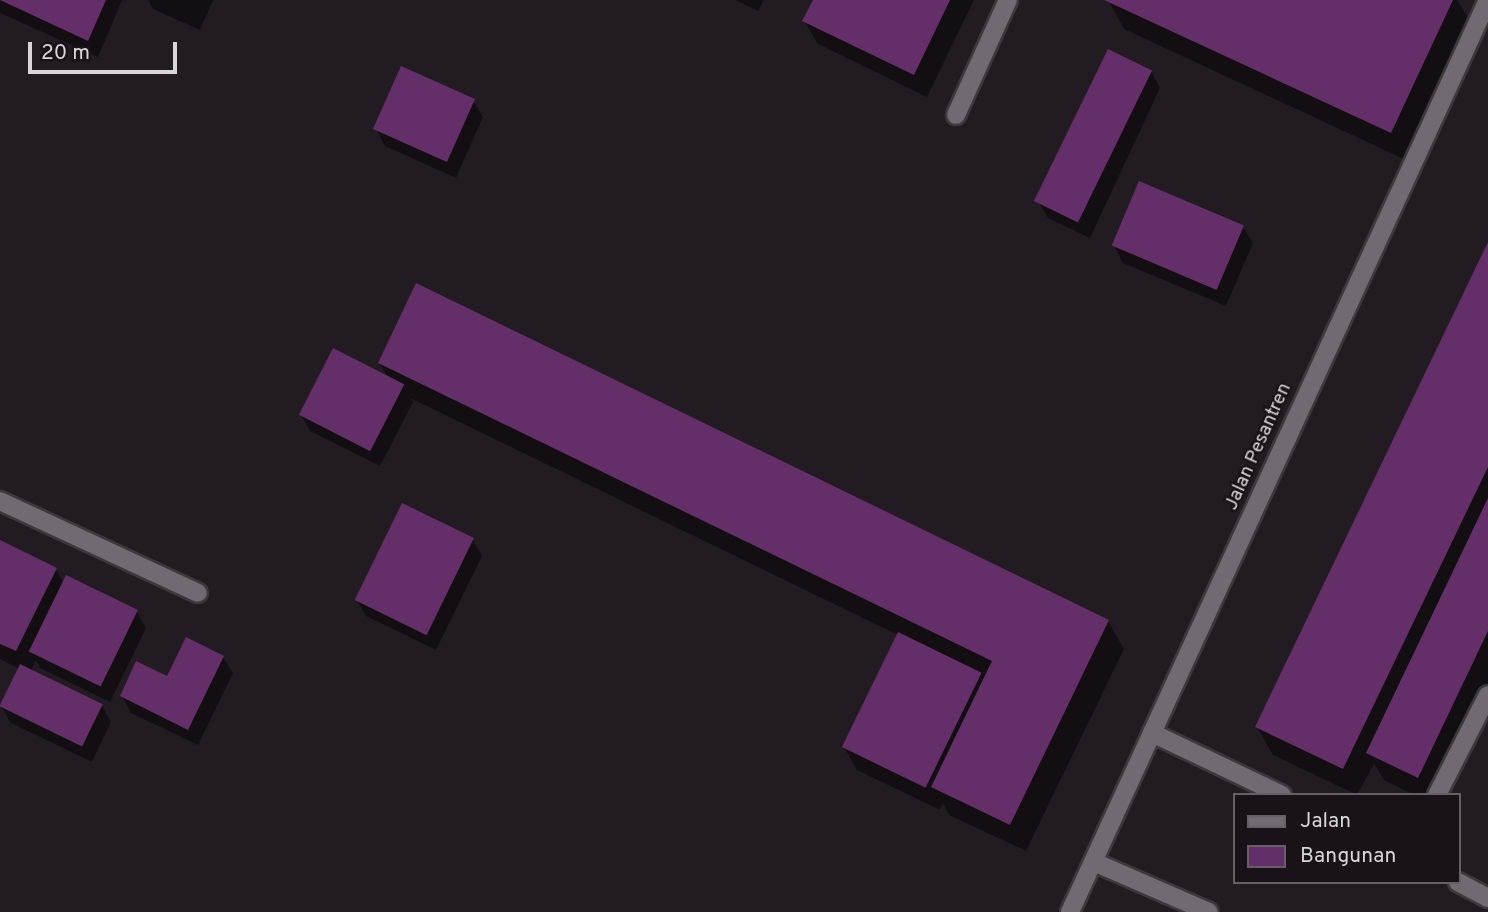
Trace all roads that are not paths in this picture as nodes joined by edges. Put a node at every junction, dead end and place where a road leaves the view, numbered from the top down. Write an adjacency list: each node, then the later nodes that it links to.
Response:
1 (1008, 0): 3 (street)
2 (1488, 0): 7 (street, Jalan Pesantren)
3 (956, 116)
4 (0, 501): 5 (street)
5 (198, 593)
6 (1488, 695): 9 (street)
7 (1152, 733): 8 (street); 10 (street, Jalan Pesantren)
8 (1278, 793)
9 (1438, 793)
10 (1094, 862): 13 (street); 14 (street, Jalan Pesantren)
11 (1460, 883): 12 (street)
12 (1488, 898)
13 (1173, 905): 15 (street)
14 (1070, 912)
15 (1209, 912)

